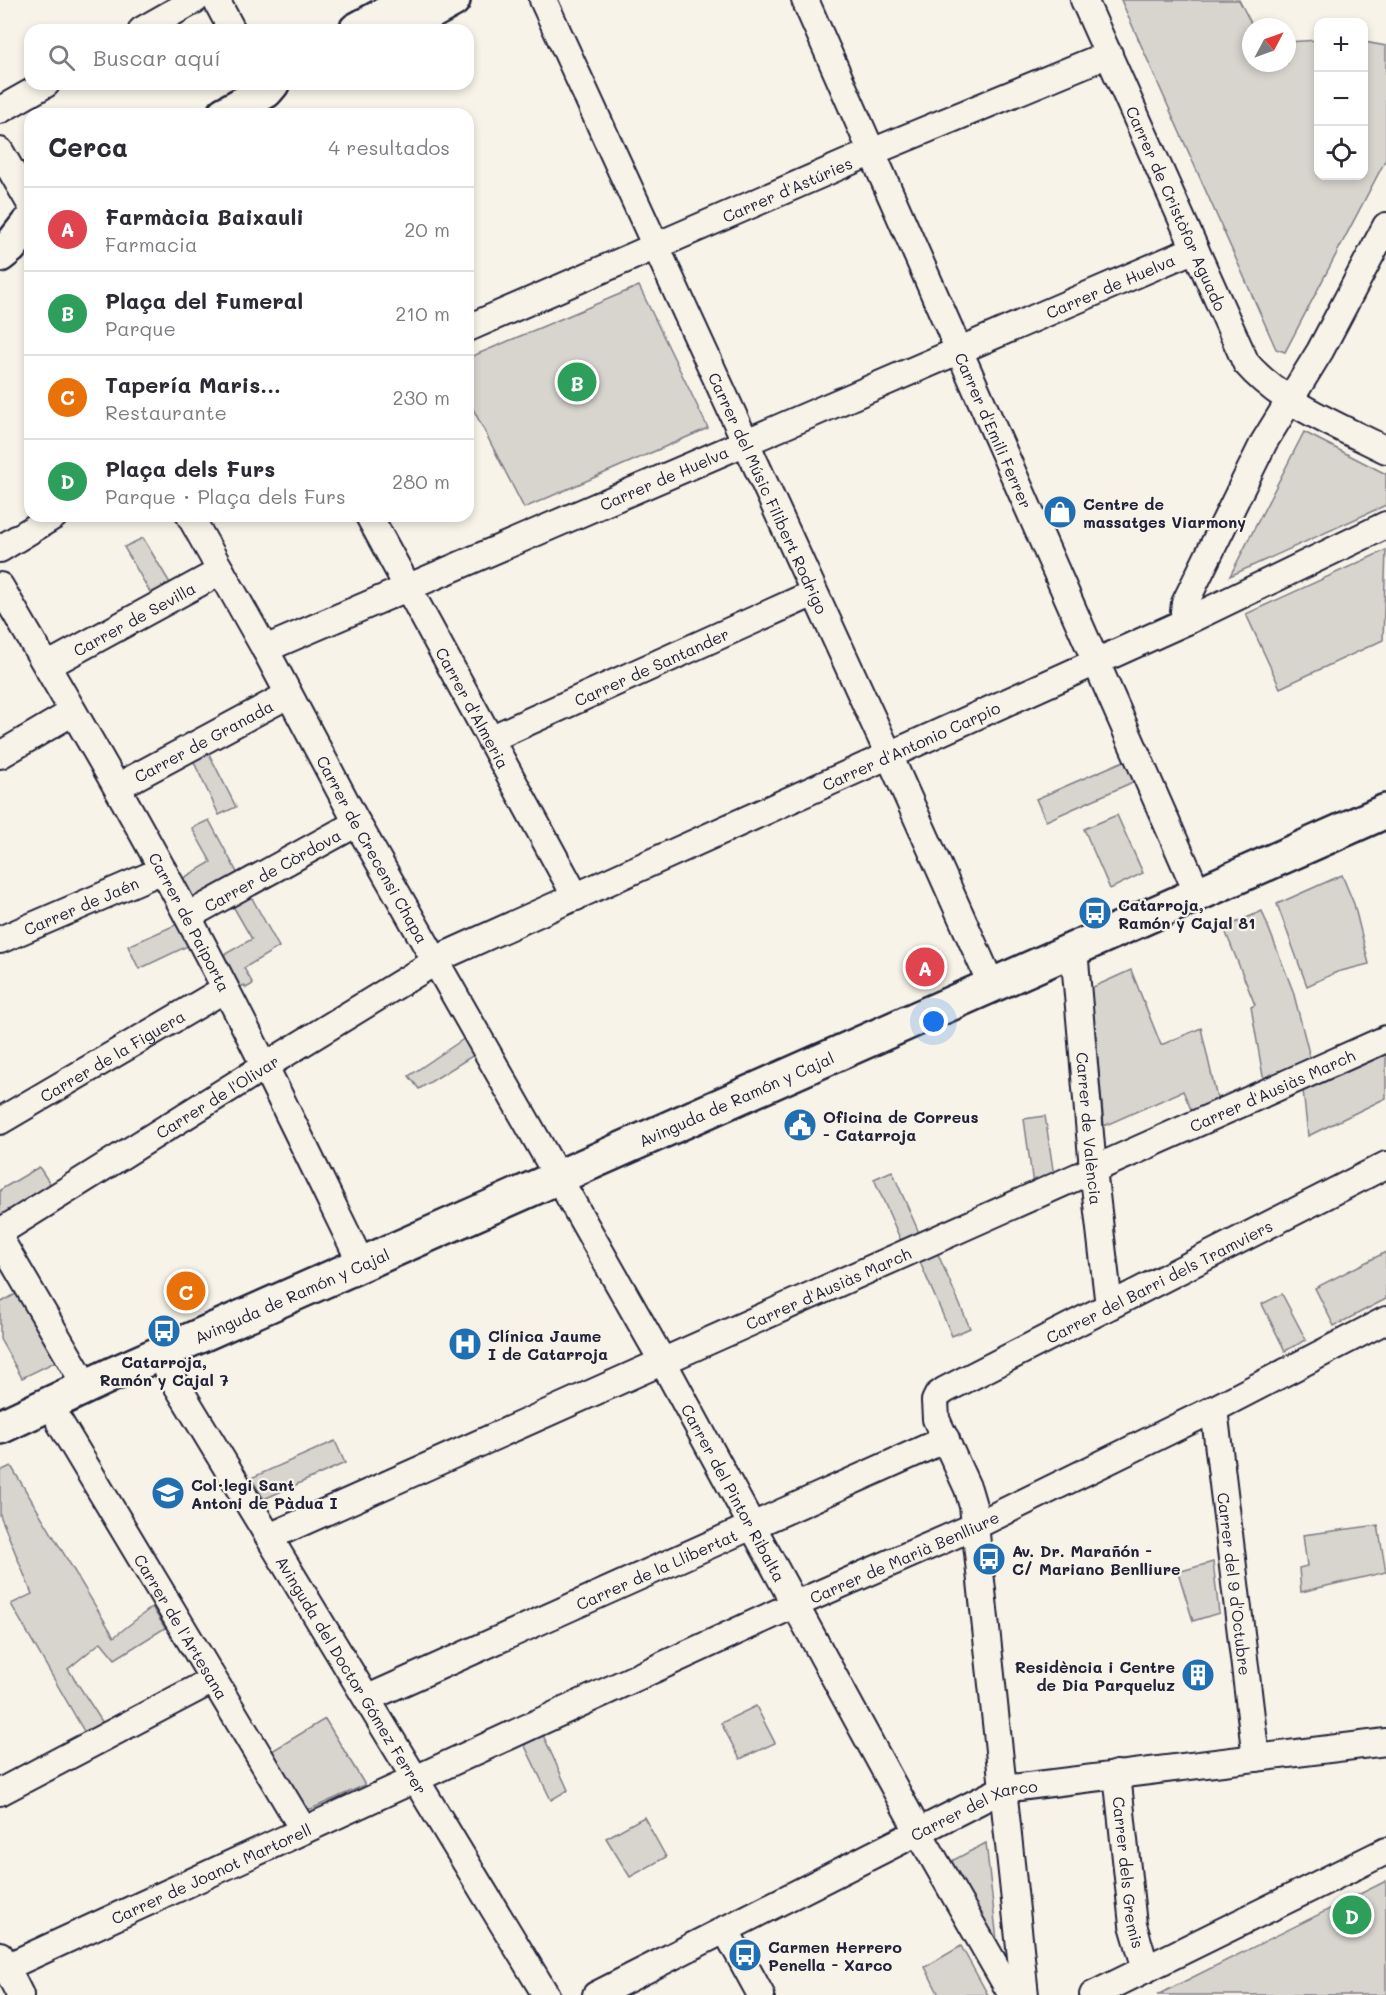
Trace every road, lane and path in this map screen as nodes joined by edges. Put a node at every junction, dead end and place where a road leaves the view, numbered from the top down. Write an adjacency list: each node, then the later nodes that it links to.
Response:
1 (195, 0): 8 (street)
2 (216, 0): 9 (street)
3 (411, 0): 10 (street)
4 (453, 0): 11 (street)
5 (543, 0): 21 (street, Carrer del Músic Filibert Rodrigo)
6 (805, 0): 18 (street, Carrer d'Emili Ferrer)
7 (1084, 0): 12 (street, Carrer de Cristòfor Aguado)
8 (153, 24)
9 (229, 24)
10 (367, 24)
11 (410, 24)
12 (1109, 54): 18 (street, Carrer d'Astúries); 22 (street, Carrer de Cristòfor Aguado)
13 (35, 90): 16 (street)
14 (260, 90): 15 (street)
15 (233, 108)
16 (0, 110)
17 (0, 151): 19 (street)
18 (872, 152): 21 (street, Carrer d'Astúries); 25 (street, Carrer d'Emili Ferrer)
19 (24, 222): 23 (street)
20 (1386, 226): 26 (street)
21 (657, 247): 24 (street, Carrer d'Astúries); 27 (street, Carrer del Músic Filibert Rodrigo)
22 (1195, 249): 25 (street, Carrer de Huelva); 26 (street, Carrer de Cristòfor Aguado)
23 (0, 255)
24 (474, 325)
25 (959, 349): 27 (street, Carrer de Huelva); 40 (street, Carrer d'Emili Ferrer)
26 (1290, 401): 28 (street, Carrer de Cristòfor Aguado); 38 (street)
27 (745, 441): 36 (street, Carrer de Huelva); 37 (street, Carrer del Músic Filibert Rodrigo)
28 (1386, 450)
29 (44, 522): 33 (street)
30 (193, 522): 34 (street, Carrer de Crecensi Chapa)
31 (372, 522): 36 (street, Carrer d'Almeria)
32 (1386, 525): 38 (street, Carrer d'Antonio Carpio)
33 (0, 549)
34 (221, 571): 39 (street, Carrer de Crecensi Chapa); 41 (street, Carrer de Sevilla)
35 (0, 586): 41 (street, Carrer de Paiporta)
36 (408, 587): 39 (street, Carrer de Huelva); 44 (street, Carrer d'Almeria)
37 (814, 593): 44 (street, Carrer de Santander); 46 (street, Carrer del Músic Filibert Rodrigo)
38 (1187, 621): 40 (street, Carrer d'Antonio Carpio)
39 (265, 649): 42 (street, Carrer de Crecensi Chapa)
40 (1096, 662): 46 (street, Carrer d'Antonio Carpio); 51 (street, Carrer d'Emili Ferrer)
41 (47, 666): 43 (street, Carrer de Paiporta)
42 (288, 695): 47 (street, Carrer de Granada); 49 (street, Carrer de Crecensi Chapa)
43 (73, 712): 45 (street); 47 (street, Carrer de Paiporta)
44 (490, 739): 52 (street, Carrer d'Almeria)
45 (0, 755)
46 (889, 755): 52 (street, Carrer d'Antonio Carpio); 57 (street, Carrer del Músic Filibert Rodrigo)
47 (117, 788): 50 (street, Carrer de Paiporta)
48 (1386, 811): 51 (street, Avinguda de Ramón y Cajal)
49 (357, 823): 53 (street, Carrer de Còrdova); 56 (street, Carrer de Crecensi Chapa)
50 (163, 870): 53 (street, Carrer de Paiporta); 54 (street, Carrer de Jaén)
51 (1198, 894): 55 (street, Avinguda de Ramón y Cajal)
52 (576, 897): 56 (street, Carrer d'Antonio Carpio)
53 (188, 916): 58 (street, Carrer de Paiporta)
54 (0, 940)
55 (1074, 949): 57 (street, Avinguda de Ramón y Cajal); 63 (street, Carrer de València)
56 (434, 961): 60 (street, Carrer de l'Olivar); 64 (street, Carrer de Crecensi Chapa)
57 (992, 986): 64 (street, Avinguda de Ramón y Cajal)
58 (225, 989): 60 (street, Carrer de Paiporta); 61 (street, Carrer de la Figuera)
59 (1386, 1039): 63 (street, Carrer d'Ausiàs March)
60 (265, 1066): 65 (street, Carrer de l'Olivar); 67 (street, Carrer de Paiporta)
61 (0, 1121)
62 (1386, 1165): 68 (street, Carrer del Barri dels Tramviers)
63 (1093, 1169): 68 (street, Carrer de València); 71 (street, Carrer d'Ausiàs March)
64 (559, 1178): 67 (street, Avinguda de Ramón y Cajal); 71 (street, Carrer del Pintor Ribalta)
65 (0, 1232)
66 (0, 1239): 72 (street)
67 (362, 1265): 70 (street, Avinguda de Ramón y Cajal)
68 (1109, 1306): 76 (street, Carrer del Barri dels Tramviers)
69 (1386, 1320): 73 (street, Carrer de Marià Benlliure)
70 (158, 1354): 72 (street, Avinguda de Ramón y Cajal); 79 (street, Avinguda del Doctor Gómez Ferrer)
71 (663, 1362): 77 (street, Carrer del Pintor Ribalta); 79 (street, Carrer d'Ausiàs March)
72 (86, 1386): 75 (street, Avinguda de Ramón y Cajal)
73 (1214, 1409): 78 (street, Carrer de Marià Benlliure); 84 (street, Carrer del 9 d'Octubre)
74 (60, 1423): 81 (street, Carrer de l'Artesana)
75 (0, 1427)
76 (946, 1439): 77 (street, Carrer de la Llibertat); 78 (street)
77 (754, 1526): 80 (street, Carrer del Pintor Ribalta); 82 (street, Carrer de la Llibertat)
78 (975, 1526): 80 (street, Carrer de Marià Benlliure); 87 (street)
79 (269, 1537): 82 (street, Avinguda del Doctor Gómez Ferrer)
80 (796, 1604): 86 (street, Carrer de Marià Benlliure); 90 (street, Carrer del Pintor Ribalta)
81 (213, 1680): 88 (street); 89 (street, Carrer de l'Artesana)
82 (368, 1698): 86 (street, Avinguda del Doctor Gómez Ferrer)
83 (1386, 1742): 84 (street, Carrer del Xarco)
84 (1256, 1758): 85 (street, Carrer del Xarco)
85 (1117, 1774): 87 (street, Carrer del Xarco); 94 (street, Carrer dels Gremis)
86 (416, 1779): 89 (street, Carrer de Joanot Martorell); 96 (street, Avinguda del Doctor Gómez Ferrer)
87 (1003, 1789): 90 (street, Carrer del Xarco); 100 (street)
88 (0, 1792)
89 (303, 1829): 93 (street, Carrer de Joanot Martorell)
90 (918, 1831): 92 (street, Carrer del Xarco); 99 (street, Carrer del Pintor Ribalta)
91 (1386, 1851): 94 (street)
92 (725, 1929): 97 (street, Carrer del Xarco); 98 (street)
93 (2, 1964): 95 (street)
94 (1146, 1969): 101 (street)
95 (20, 1995)
96 (546, 1995)
97 (596, 1995)
98 (761, 1995)
99 (1012, 1995)
100 (1025, 1995)
101 (1093, 1995)

